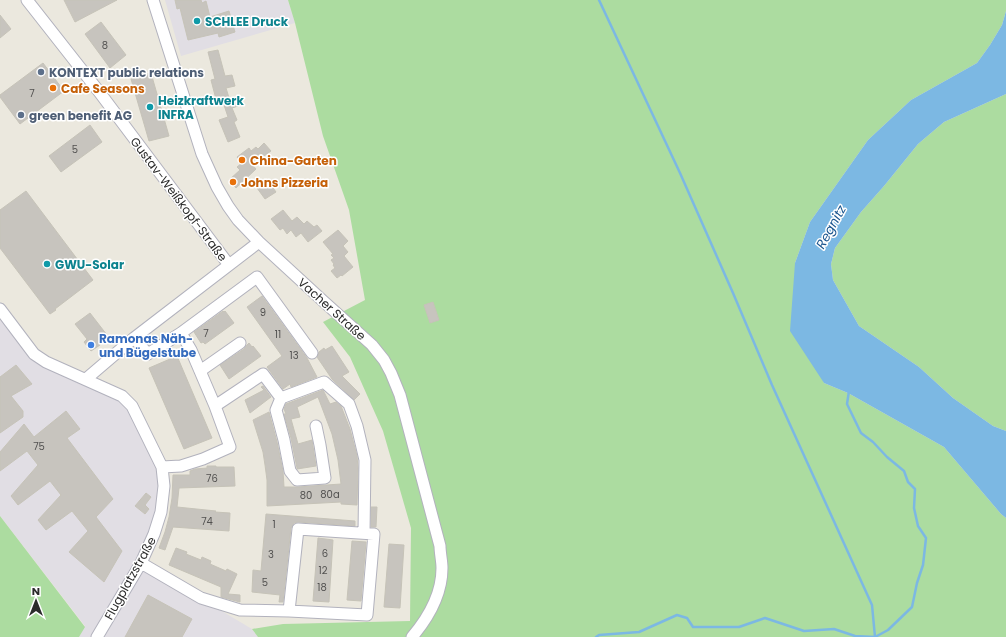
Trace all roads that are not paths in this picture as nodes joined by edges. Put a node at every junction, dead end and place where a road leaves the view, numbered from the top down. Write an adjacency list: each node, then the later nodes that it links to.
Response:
1 (27, 0): 4 (street, Gustav-Weißkopf-Straße)
2 (153, 0): 3 (street, Vacher Straße)
3 (259, 242): 4 (street); 20 (street, Vacher Straße)
4 (229, 265): 7 (street)
5 (0, 309): 11 (street, Flugplatzstraße)
6 (181, 333): 7 (street); 9 (street); 10 (street)
7 (134, 338): 11 (street)
8 (240, 343): 10 (street)
9 (312, 353)
10 (200, 371): 13 (street)
11 (86, 379): 15 (street, Flugplatzstraße)
12 (281, 398): 13 (street); 14 (street); 16 (street)
13 (215, 406): 15 (street)
14 (316, 426)
15 (162, 467): 17 (street, Flugplatzstraße)
16 (364, 533): 18 (street); 18 (street)
17 (141, 563): 18 (street); 19 (street, Flugplatzstraße)
18 (289, 611)
19 (97, 637)
20 (412, 637)

